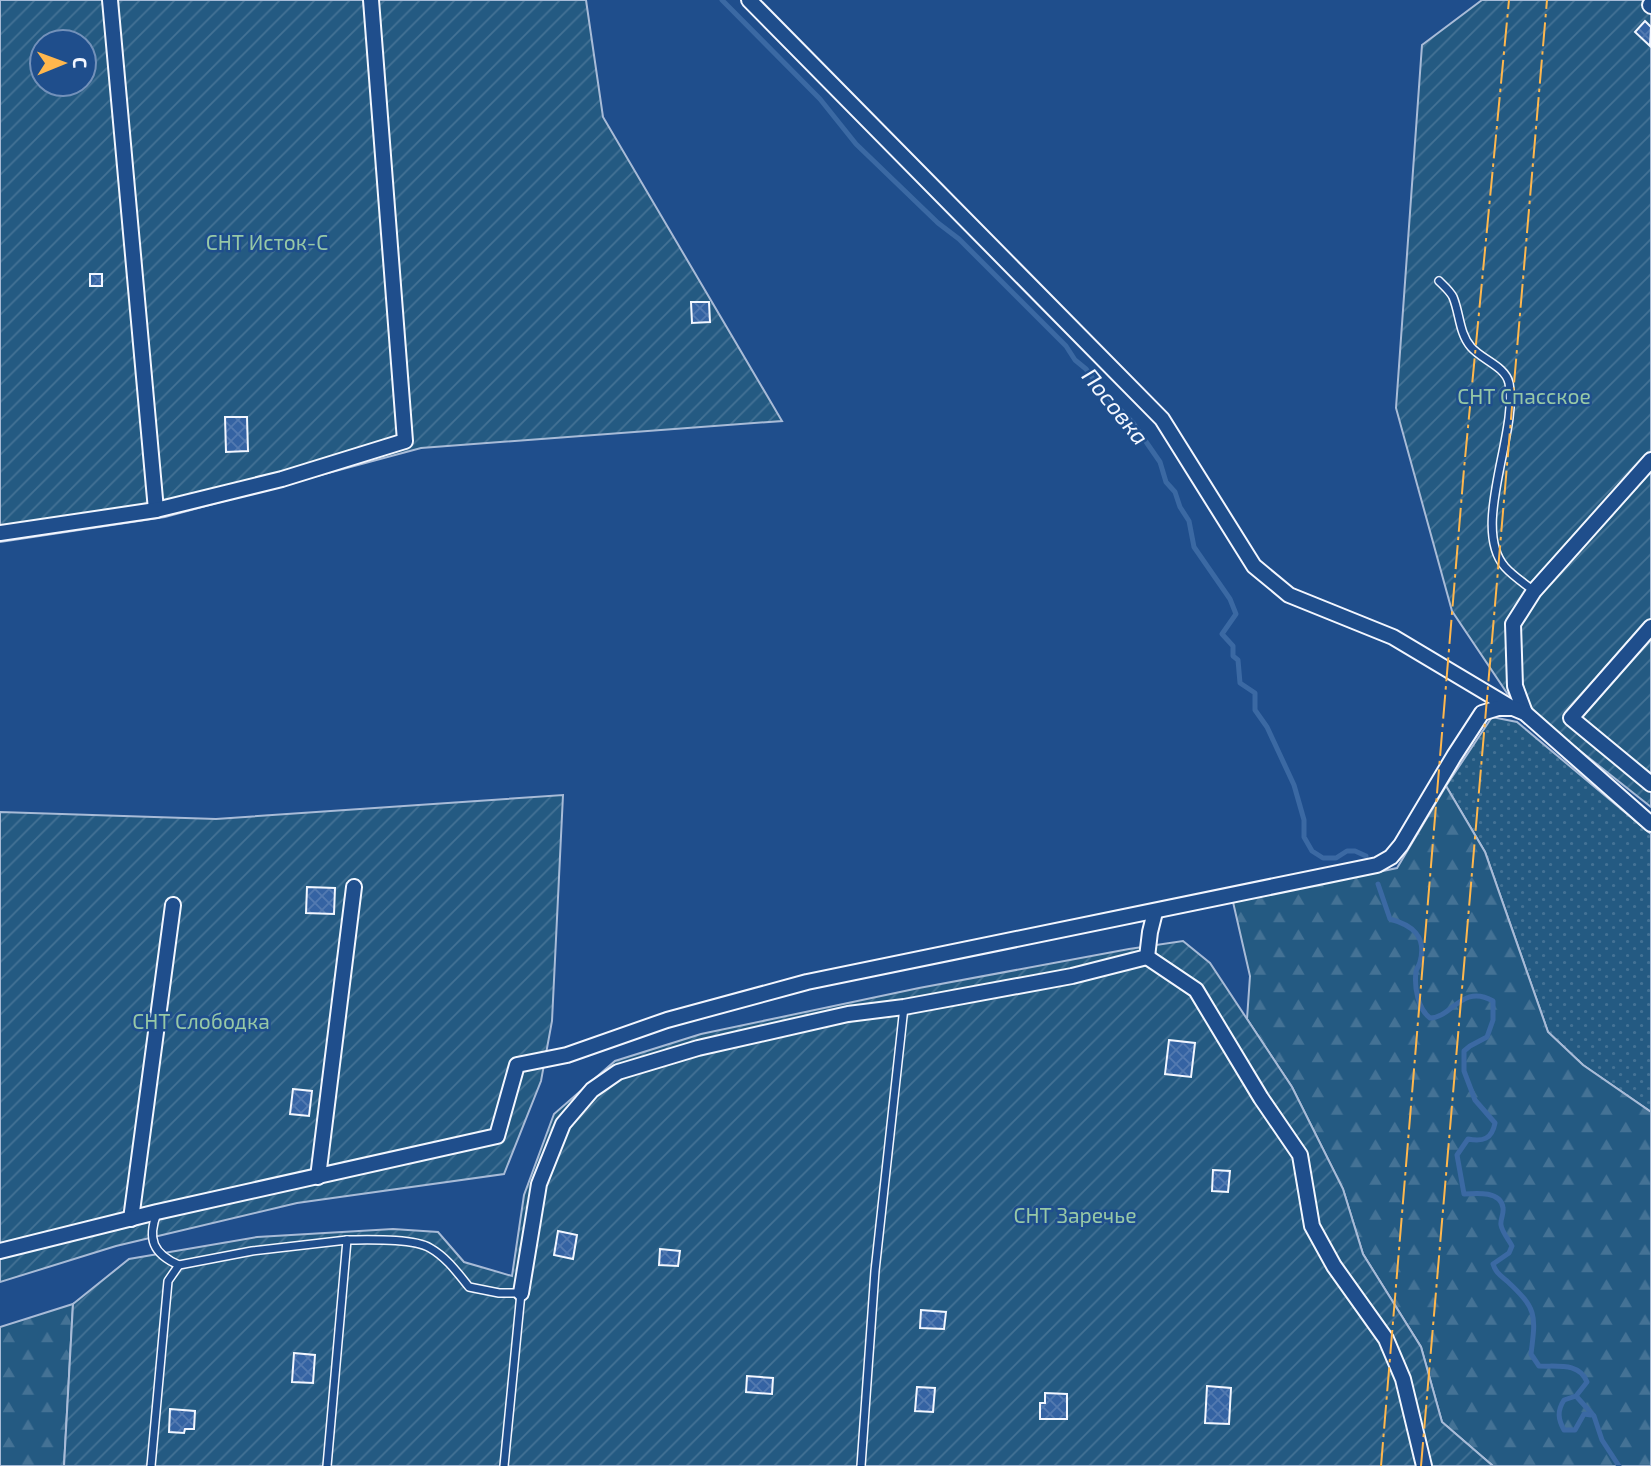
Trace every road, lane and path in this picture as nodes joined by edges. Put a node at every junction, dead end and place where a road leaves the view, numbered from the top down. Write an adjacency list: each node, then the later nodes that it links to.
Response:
1 (110, 0): 6 (street)
2 (371, 0): 6 (street)
3 (749, 0): 10 (street)
4 (1439, 281): 8 (lane)
5 (1651, 460): 8 (street)
6 (156, 510): 7 (street)
7 (0, 533)
8 (1534, 591): 10 (street)
9 (1651, 627): 11 (street)
10 (1519, 711): 12 (street); 15 (street)
11 (1651, 784)
12 (1651, 824)
13 (354, 887): 18 (street)
14 (173, 905): 20 (street)
15 (1155, 912): 16 (street); 18 (street)
16 (1147, 957): 17 (street); 29 (street)
17 (904, 1007): 24 (street); 28 (lane)
18 (318, 1177): 19 (street)
19 (157, 1212): 20 (street); 23 (lane)
20 (131, 1219): 22 (street)
21 (347, 1240): 23 (lane); 24 (lane); 26 (lane)
22 (0, 1251)
23 (179, 1265): 25 (lane)
24 (521, 1293): 27 (lane)
25 (151, 1466)
26 (327, 1466)
27 (504, 1466)
28 (860, 1466)
29 (1424, 1466)

